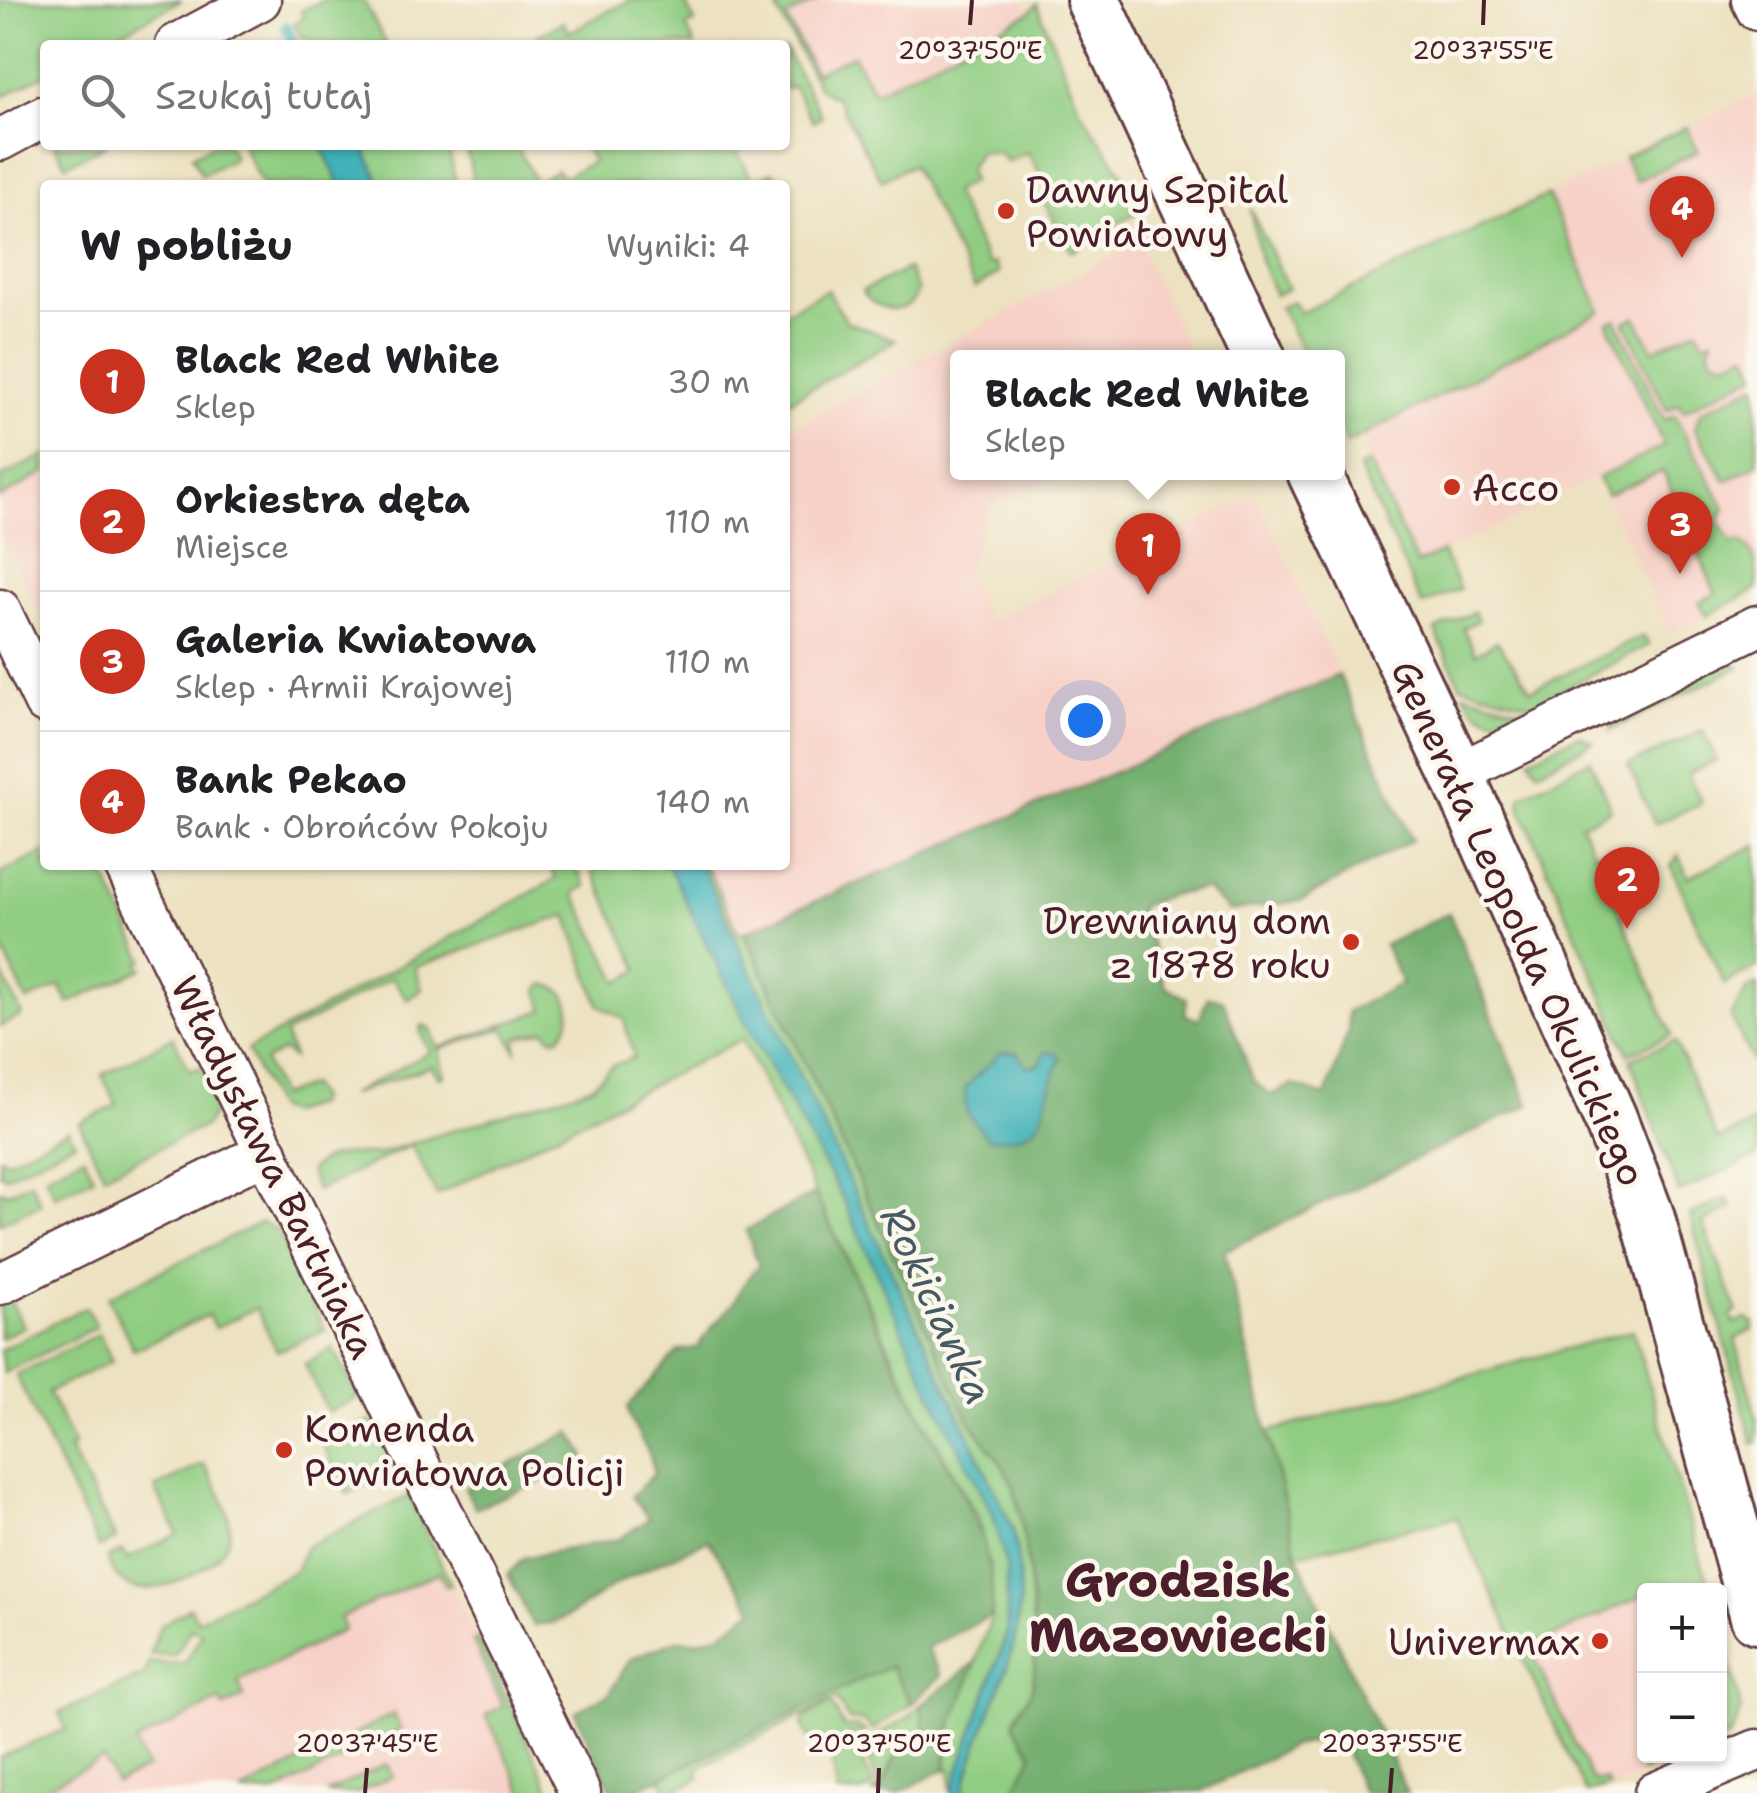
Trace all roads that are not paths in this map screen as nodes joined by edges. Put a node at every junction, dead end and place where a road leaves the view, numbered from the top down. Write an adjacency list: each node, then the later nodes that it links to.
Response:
1 (260, 0): 5 (street)
2 (1093, 0): 8 (street)
3 (1752, 0): 4 (street)
4 (1757, 10)
5 (185, 40)
6 (40, 119): 7 (street)
7 (0, 140)
8 (1254, 350)
9 (1318, 480): 13 (street, Generała Leopolda Okulickiego)
10 (0, 610): 12 (street)
11 (1757, 626): 13 (street)
12 (40, 693)
13 (1458, 774): 17 (street, Generała Leopolda Okulickiego)
14 (127, 870): 15 (street, Władysława Bartniaka)
15 (267, 1152): 16 (street); 19 (street, Władysława Bartniaka)
16 (0, 1284)
17 (1757, 1617)
18 (1757, 1750): 20 (street)
19 (580, 1793)
20 (1656, 1793)

